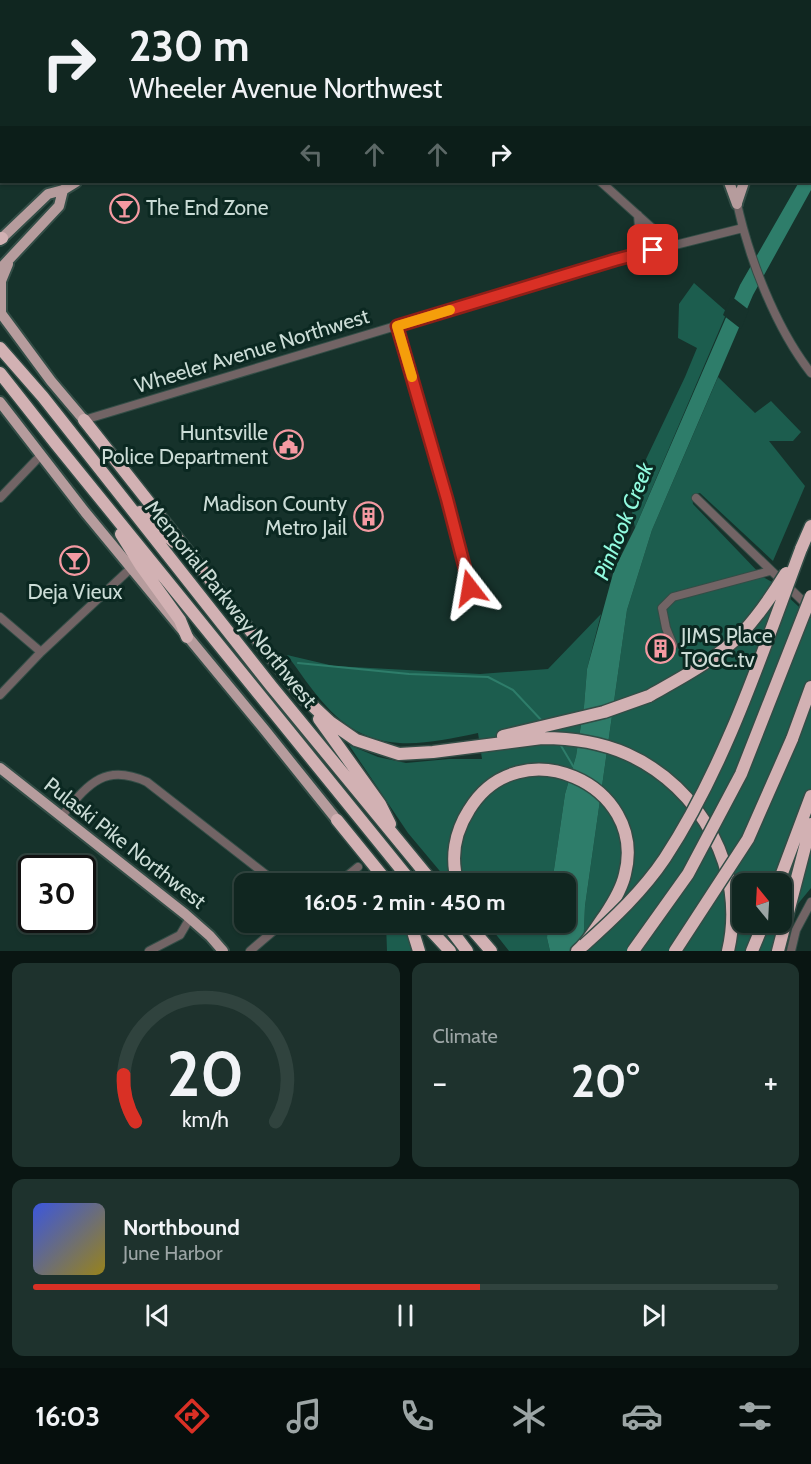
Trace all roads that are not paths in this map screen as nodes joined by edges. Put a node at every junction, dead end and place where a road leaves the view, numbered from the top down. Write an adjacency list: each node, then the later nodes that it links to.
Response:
1 (74, 183): 5 (main road)
2 (602, 183): 7 (street)
3 (731, 183): 6 (main road)
4 (744, 183): 6 (main road)
5 (63, 190): 9 (main road); 12 (main road)
6 (737, 204): 8 (street)
7 (638, 215): 10 (street); 11 (street)
8 (743, 228): 10 (street, Wheeler Avenue Northwest); 19 (street)
9 (1, 239)
10 (672, 246): 11 (street, Wheeler Avenue Northwest)
11 (634, 255): 15 (street, Wheeler Avenue Northwest)
12 (10, 258): 13 (main road); 14 (main road)
13 (0, 269)
14 (0, 313): 17 (main road)
15 (397, 326): 22 (street, Wheeler Avenue Northwest); 33 (street)
16 (0, 327): 17 (main road)
17 (13, 332): 22 (main road)
18 (0, 348): 24 (highway, Memorial Parkway Northwest)
19 (811, 372)
20 (0, 373): 25 (highway, Memorial Parkway Northwest)
21 (0, 402): 23 (main road)
22 (84, 420): 30 (highway)
23 (40, 454): 26 (street); 31 (main road)
24 (113, 488): 30 (highway); 51 (highway, Memorial Parkway Northwest)
25 (97, 494): 37 (highway); 56 (highway, Memorial Parkway Northwest)
26 (0, 498)
27 (696, 498): 32 (street)
28 (811, 526): 29 (highway)
29 (801, 549): 45 (highway, bridge); 69 (highway, bridge)
30 (199, 565): 42 (highway)
31 (130, 569): 37 (main road); 39 (street)
32 (770, 571): 35 (street); 38 (street)
33 (470, 588)
34 (811, 596): 77 (highway, bridge)
35 (811, 609)
36 (0, 617): 39 (street)
37 (187, 637): 49 (main road)
38 (674, 645)
39 (41, 652): 41 (street)
40 (811, 687): 44 (highway)
41 (0, 695)
42 (301, 695): 45 (highway); 51 (highway)
43 (811, 705): 44 (highway)
44 (792, 740): 78 (highway, bridge)
45 (478, 744): 79 (highway, bridge)
46 (0, 768): 48 (main road, Pulaski Pike Northwest)
47 (811, 796): 59 (highway)
48 (61, 817): 53 (street); 61 (main road, Pulaski Pike Northwest)
49 (337, 820): 55 (highway)
50 (811, 824): 81 (highway)
51 (395, 835): 57 (highway, Memorial Parkway Northwest)
52 (358, 867): 54 (street)
53 (264, 873)
54 (351, 873)
55 (379, 873)
56 (404, 873)
57 (425, 873)
58 (455, 873): 69 (highway, bridge)
59 (782, 873)
60 (811, 902): 82 (street)
61 (190, 918): 71 (street); 72 (main road, Pulaski Pike Northwest)
62 (271, 933): 73 (street)
63 (413, 933): 74 (highway)
64 (433, 933): 75 (highway)
65 (453, 933): 76 (highway)
66 (476, 933): 70 (highway)
67 (482, 933): 70 (highway)
68 (759, 933): 80 (highway)
69 (581, 948)
70 (490, 949)
71 (149, 951)
72 (223, 951)
73 (250, 951)
74 (419, 951)
75 (450, 951)
76 (466, 951)
77 (633, 951)
78 (675, 951)
79 (728, 951)
80 (752, 951)
81 (778, 951)
82 (791, 951)

